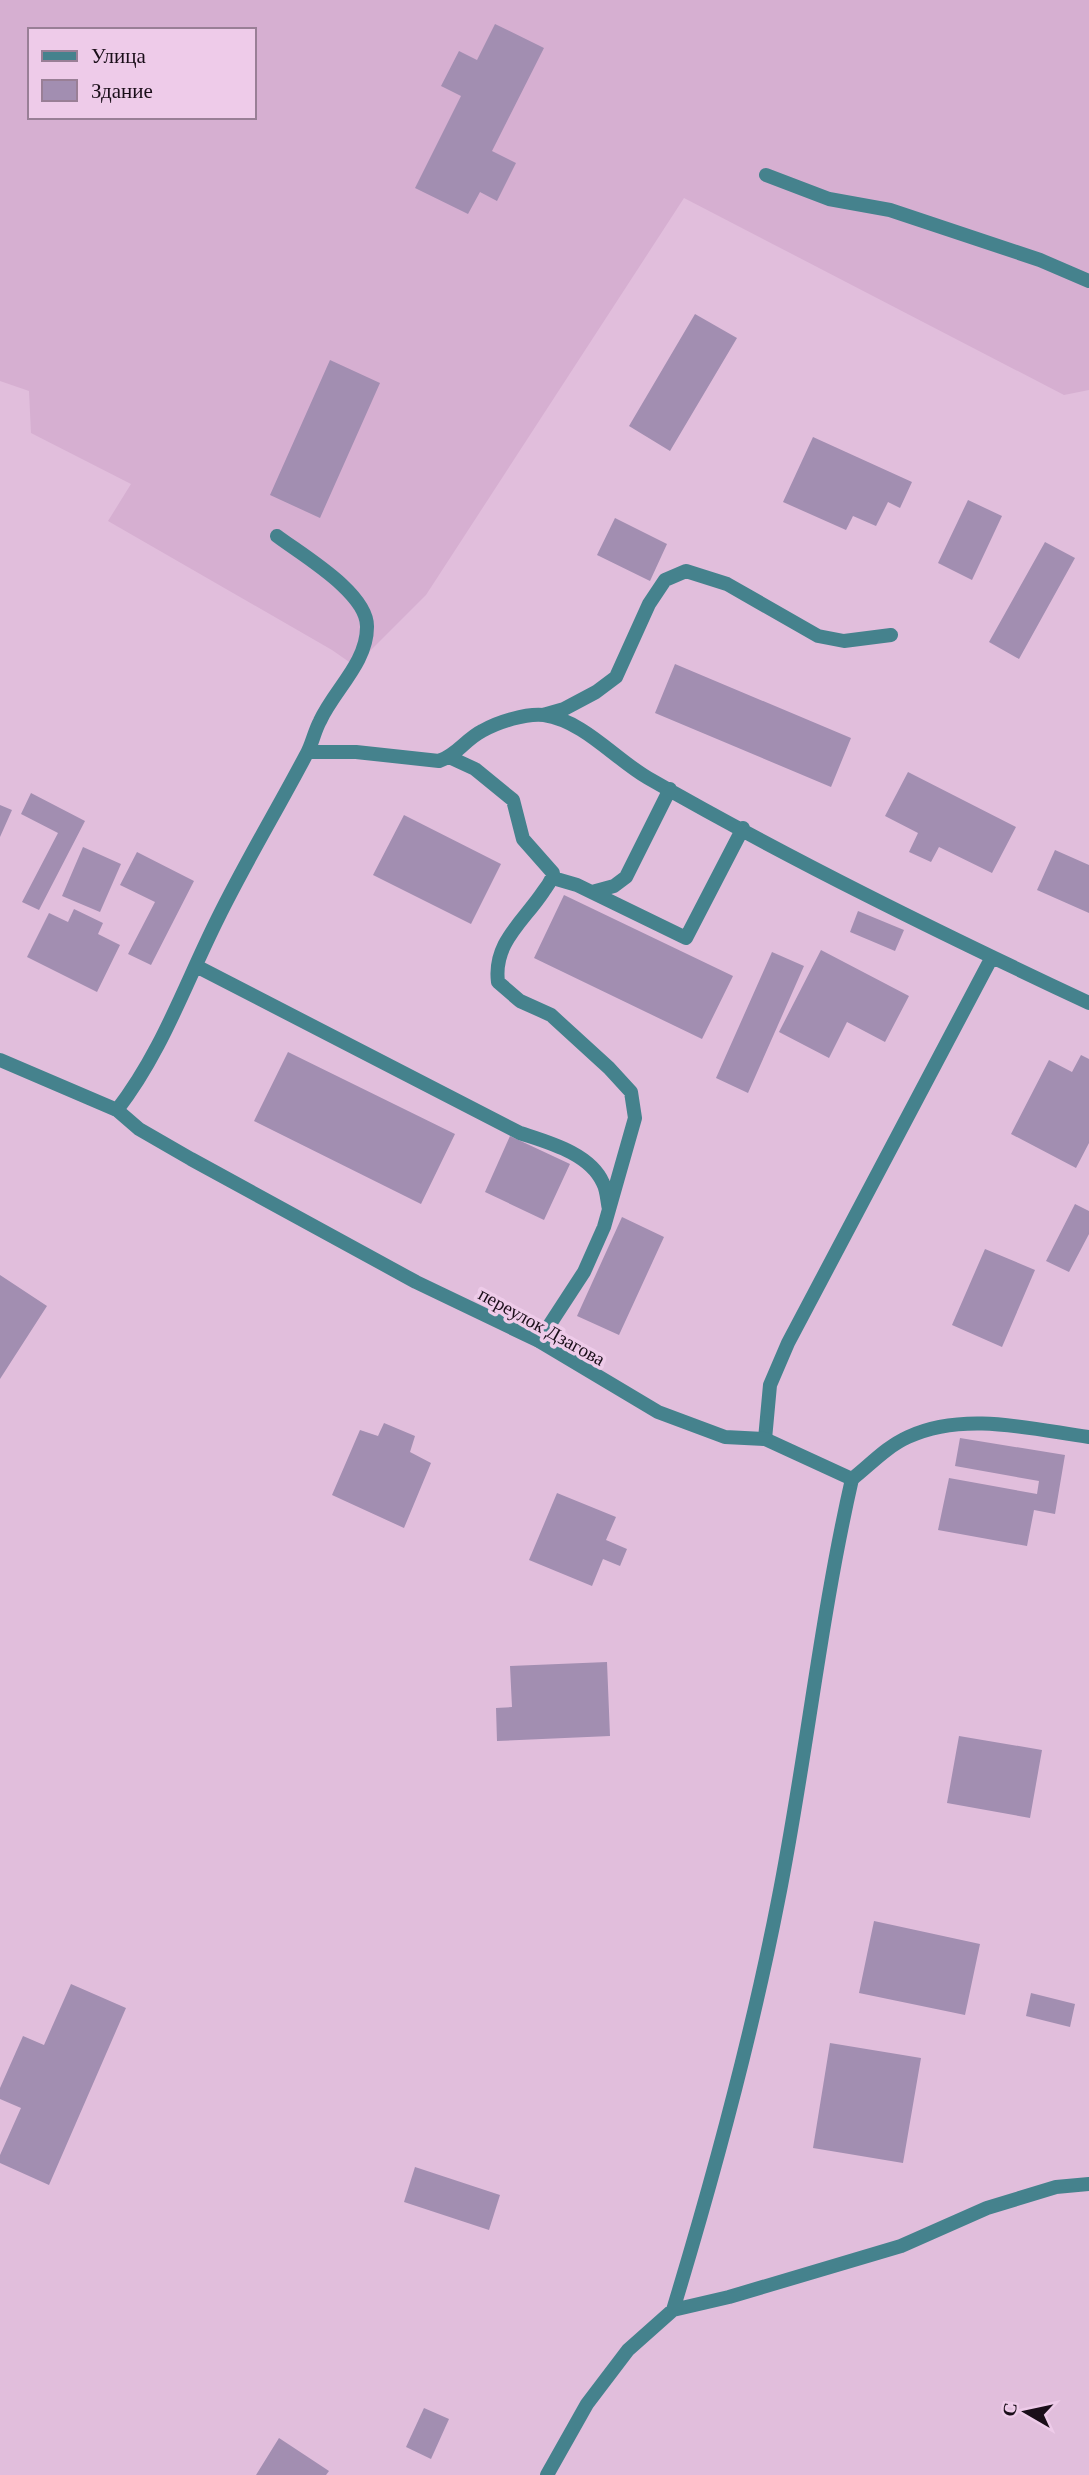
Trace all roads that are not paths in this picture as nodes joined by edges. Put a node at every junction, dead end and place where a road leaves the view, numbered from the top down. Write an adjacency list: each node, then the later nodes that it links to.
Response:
1 (766, 175): 2 (street)
2 (1089, 281)
3 (277, 536): 6 (street)
4 (891, 635): 5 (street)
5 (543, 715): 7 (street); 8 (street)
6 (309, 752): 7 (street); 13 (street)
7 (449, 757): 10 (street)
8 (670, 789): 9 (street); 11 (street)
9 (743, 828): 11 (street); 12 (street)
10 (553, 878): 11 (street); 17 (street)
11 (592, 892)
12 (992, 957): 14 (street); 20 (street)
13 (196, 967): 16 (street); 17 (street)
14 (1089, 1003)
15 (0, 1060): 16 (street, переулок Дзагова)
16 (117, 1110): 18 (street, переулок Дзагова)
17 (609, 1211): 18 (street)
18 (539, 1341): 20 (street, переулок Дзагова)
19 (1089, 1437): 21 (street)
20 (765, 1439): 21 (street, переулок Дзагова)
21 (852, 1479): 23 (street)
22 (1089, 2184): 23 (street)
23 (673, 2310): 24 (street)
24 (547, 2475)

